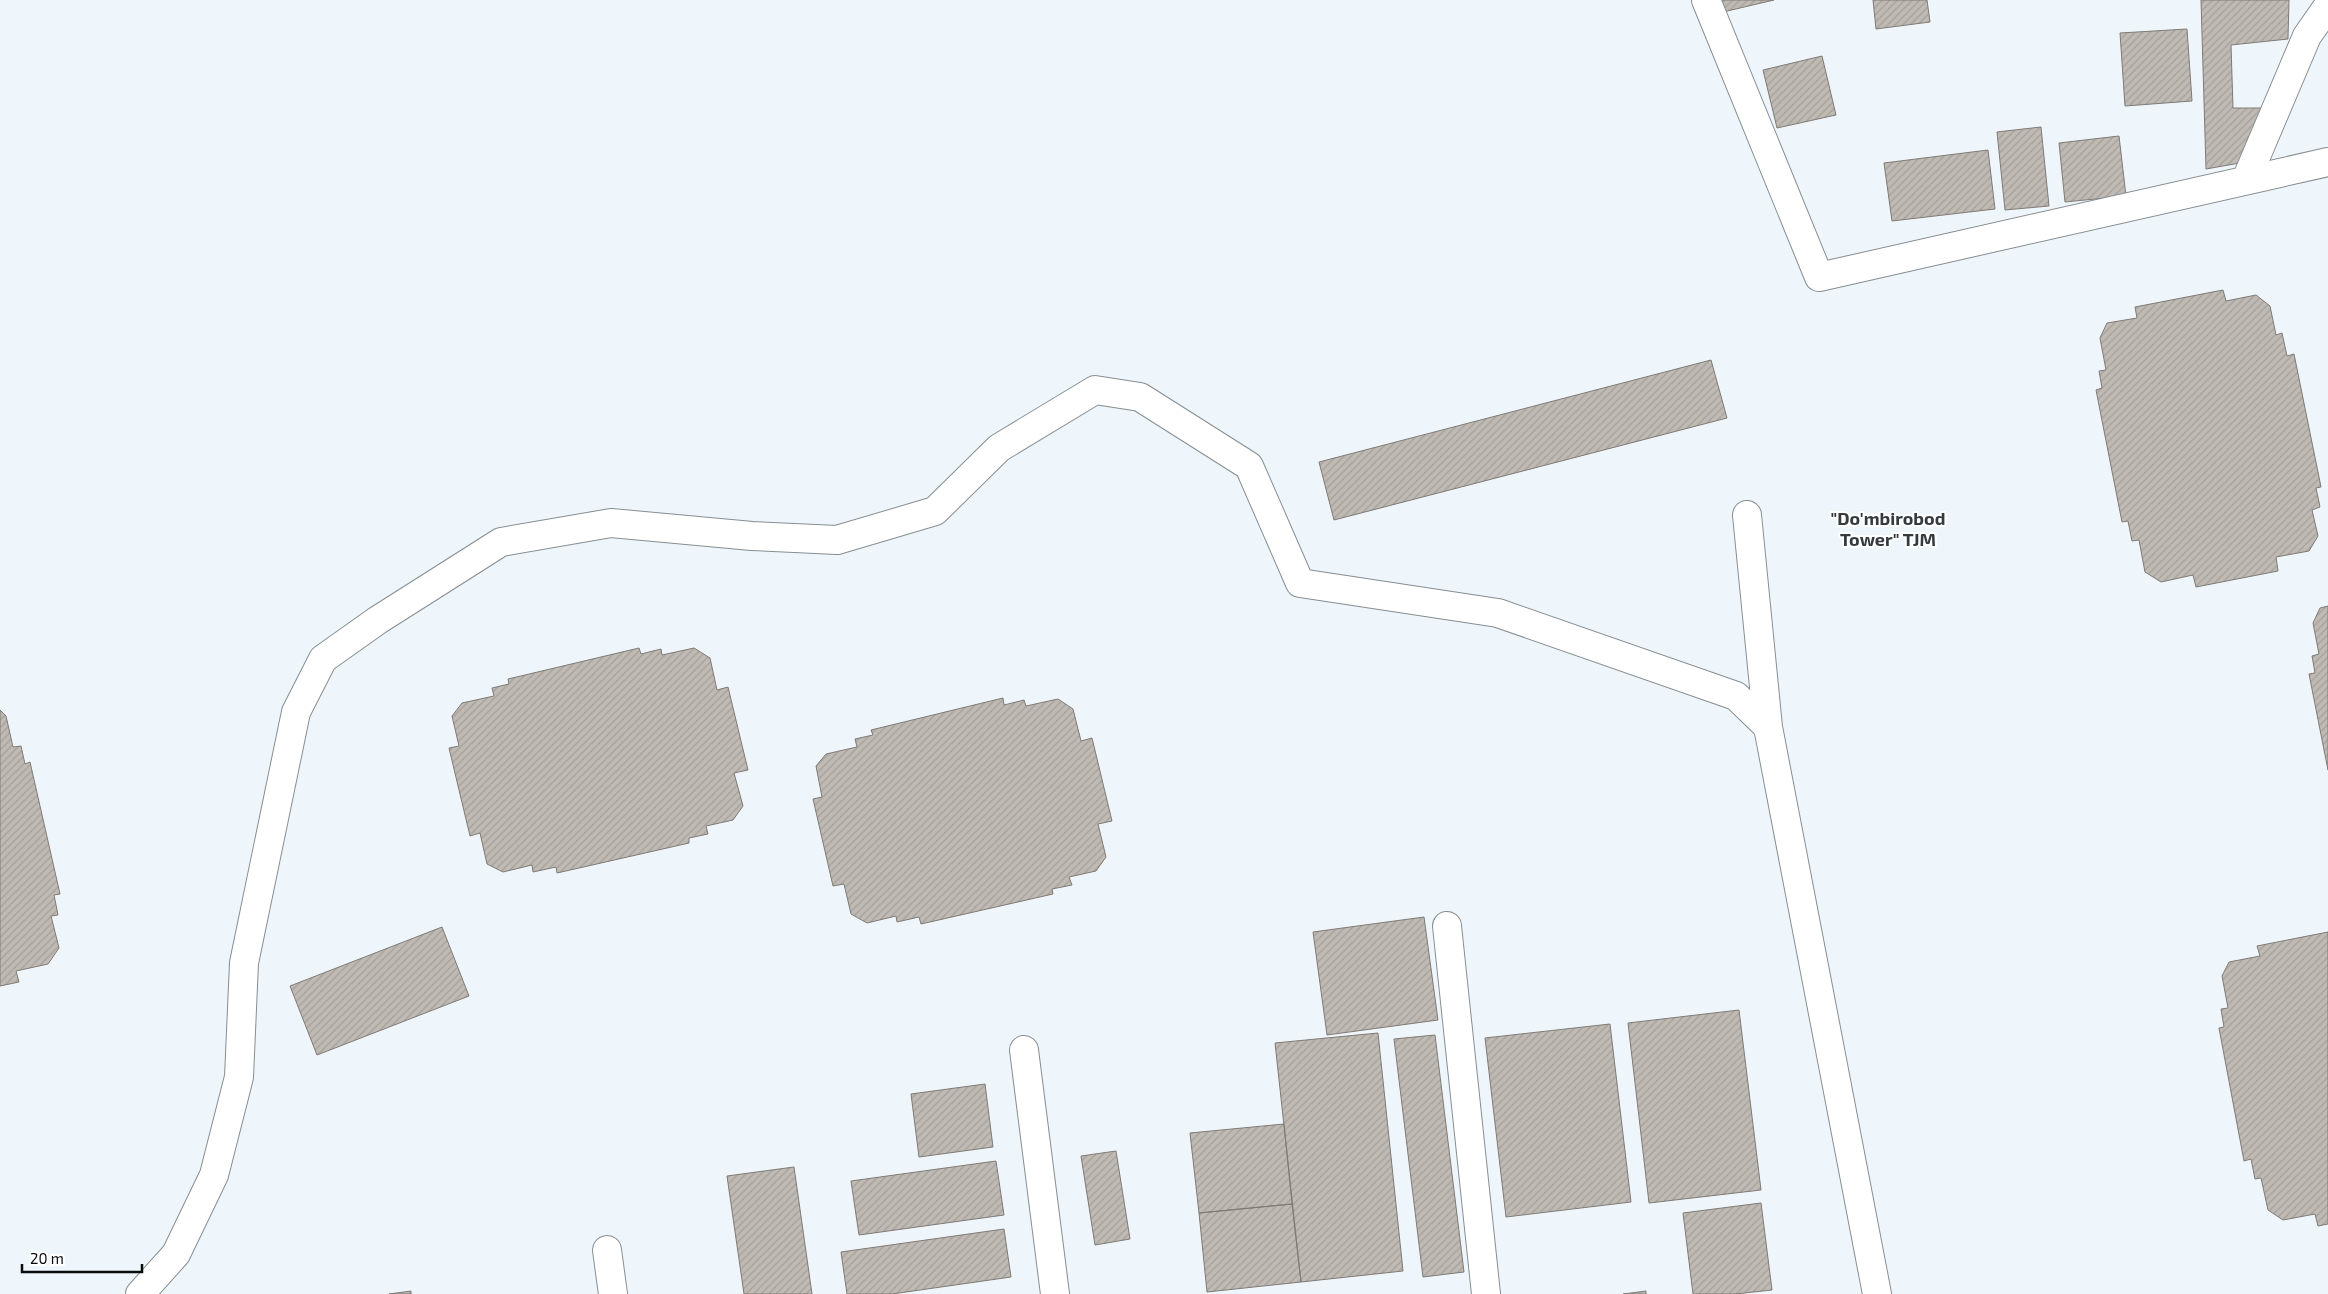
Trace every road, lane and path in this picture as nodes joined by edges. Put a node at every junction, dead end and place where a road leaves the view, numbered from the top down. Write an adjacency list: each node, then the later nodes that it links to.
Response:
1 (1706, 0): 4 (lane)
2 (2328, 6): 4 (lane)
3 (2328, 162): 4 (lane)
4 (2246, 180)
5 (1747, 515): 6 (lane)
6 (1768, 726): 10 (lane); 14 (lane)
7 (1447, 926): 13 (lane)
8 (1024, 1050): 12 (lane)
9 (607, 1250): 11 (lane)
10 (140, 1294)
11 (613, 1294)
12 (1055, 1294)
13 (1486, 1294)
14 (1877, 1294)

